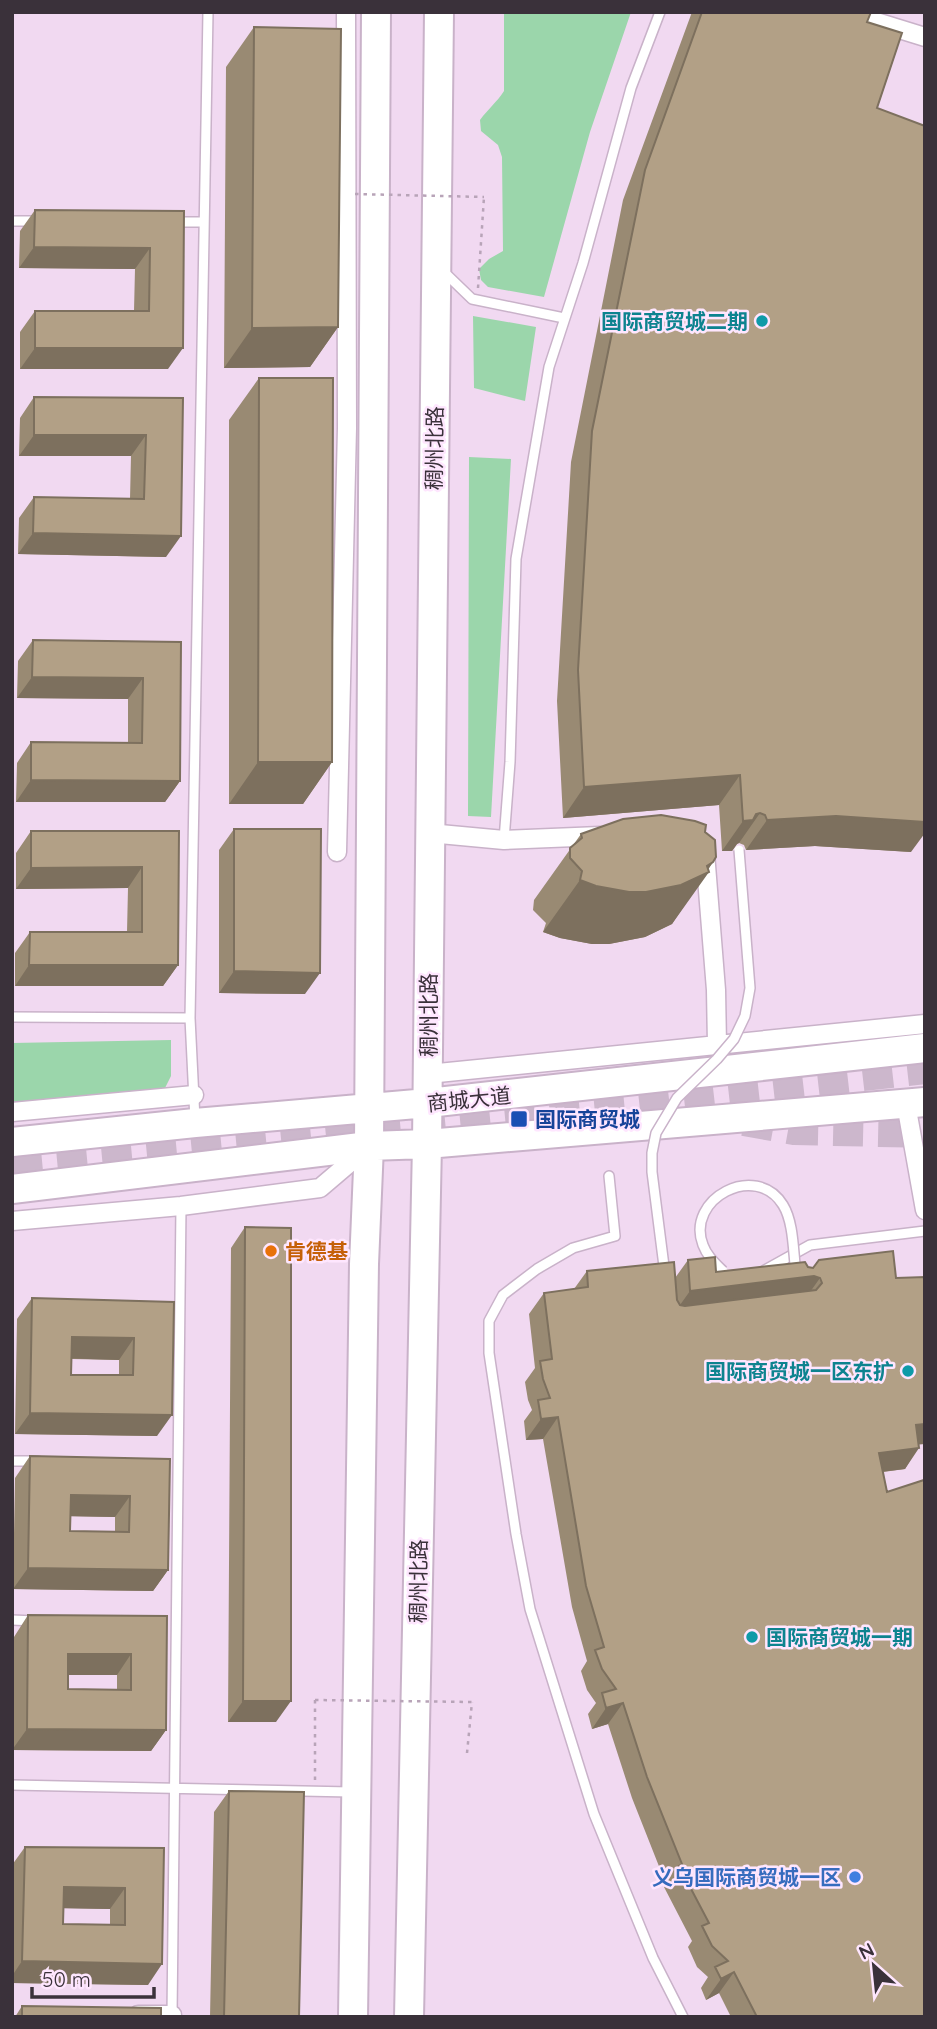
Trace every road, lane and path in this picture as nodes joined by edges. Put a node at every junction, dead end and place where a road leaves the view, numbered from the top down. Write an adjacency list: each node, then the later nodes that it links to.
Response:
1 (208, 12): 12 (lane)
2 (346, 12): 21 (street)
3 (376, 12): 29 (main road)
4 (439, 12): 13 (main road, 稠州北路)
5 (660, 12): 15 (lane)
6 (870, 20): 7 (street)
7 (925, 37)
8 (355, 194): 14 (path, bridge)
9 (12, 220): 10 (lane)
10 (53, 221)
11 (163, 222): 12 (lane)
12 (204, 222): 23 (lane)
13 (436, 265): 14 (lane); 16 (main road, 稠州北路)
14 (478, 301): 15 (lane)
15 (564, 318): 18 (lane)
16 (429, 833): 18 (street); 27 (main road, 稠州北路)
17 (614, 836): 18 (street)
18 (504, 840)
19 (696, 842): 25 (street)
20 (739, 850): 44 (lane, bridge)
21 (337, 852)
22 (12, 1017): 23 (lane)
23 (190, 1018): 30 (lane)
24 (925, 1024): 25 (street)
25 (717, 1045): 27 (street)
26 (925, 1048): 28 (main road, 商城大道)
27 (428, 1074): 28 (main road, 稠州北路)
28 (428, 1103): 29 (main road, 商城大道); 34 (main road, 稠州北路)
29 (369, 1107): 30 (main road, 商城大道); 35 (main road)
30 (195, 1109): 32 (street); 33 (main road, 商城大道)
31 (919, 1109): 34 (main road, 商城大道); 39 (street)
32 (12, 1112)
33 (12, 1142)
34 (427, 1144): 35 (main road, 商城大道); 62 (main road, 稠州北路)
35 (369, 1146): 37 (main road, 商城大道); 38 (street); 58 (main road)
36 (609, 1176): 63 (lane)
37 (12, 1189)
38 (181, 1206): 40 (street); 49 (lane)
39 (925, 1210)
40 (12, 1221)
41 (925, 1231): 43 (lane)
42 (727, 1272): 45 (lane, bridge)
43 (758, 1273)
44 (666, 1282)
45 (797, 1282)
46 (12, 1461): 47 (lane)
47 (54, 1462)
48 (165, 1463): 49 (lane)
49 (179, 1464): 53 (lane)
50 (12, 1620): 51 (lane)
51 (40, 1621)
52 (163, 1623): 53 (lane)
53 (177, 1624): 56 (lane)
54 (467, 1753): 57 (path, bridge)
55 (12, 1785): 56 (lane)
56 (174, 1788): 57 (lane); 60 (lane)
57 (315, 1791): 58 (lane)
58 (356, 1792): 61 (main road)
59 (118, 2015): 60 (street)
60 (172, 2016)
61 (353, 2017)
62 (409, 2017)
63 (684, 2017)

